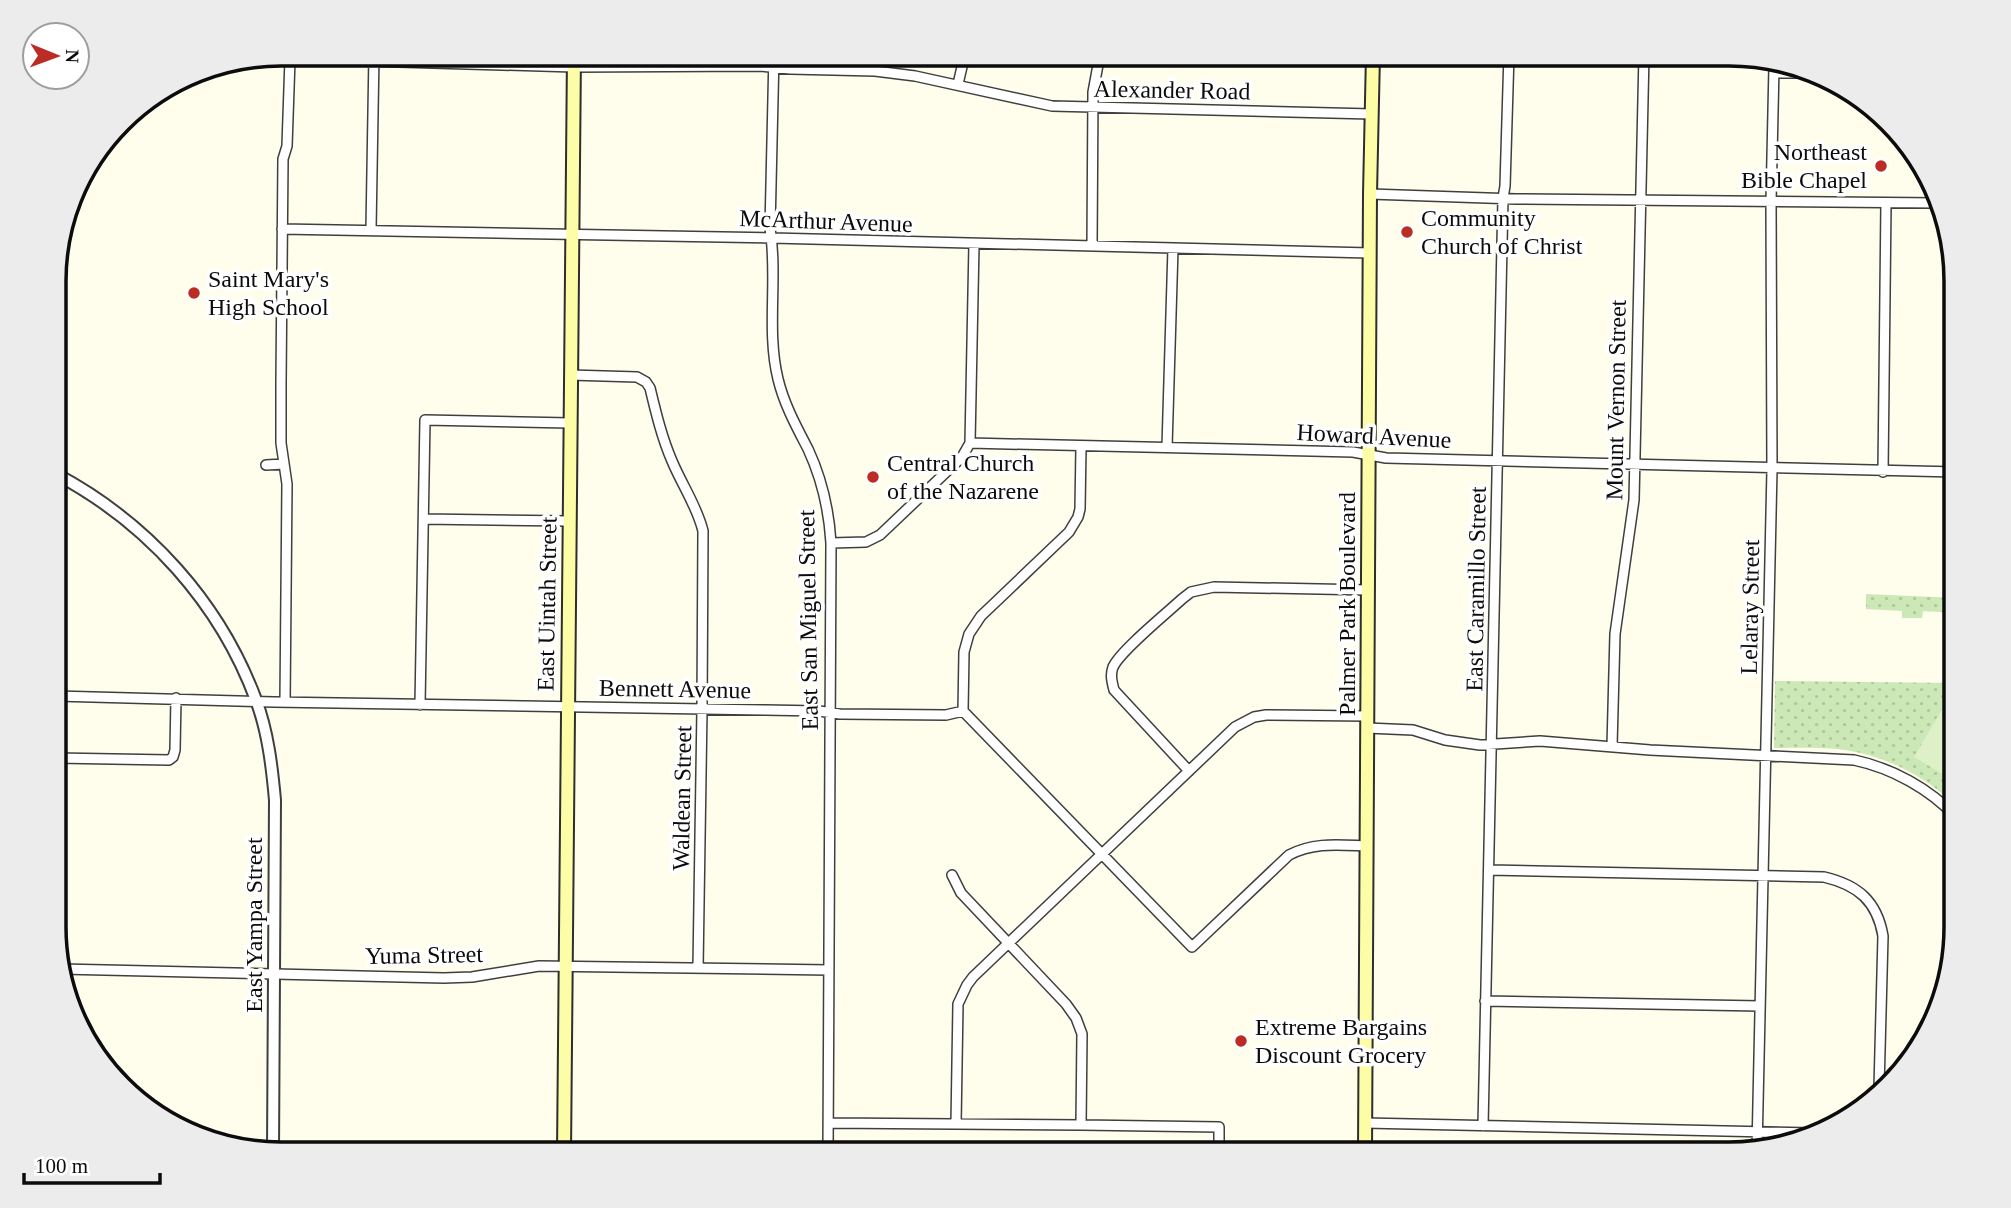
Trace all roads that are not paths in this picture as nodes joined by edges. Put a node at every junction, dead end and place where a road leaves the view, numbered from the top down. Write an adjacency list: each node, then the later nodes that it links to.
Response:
1 (290, 66): 21 (street)
2 (374, 66): 22 (street)
3 (574, 66): 23 (main road, East Uintah Street)
4 (741, 66): 10 (street, Alexander Road)
5 (962, 66): 12 (street)
6 (1097, 66): 13 (street)
7 (1373, 66): 14 (main road, Palmer Park Boulevard)
8 (1509, 66): 16 (street, East Caramillo Street)
9 (1643, 66): 17 (street, Mount Vernon Street)
10 (774, 67): 12 (street, Alexander Road); 24 (street, East San Miguel Street)
11 (1774, 72): 18 (street, Lelaray Street)
12 (958, 84): 13 (street, Alexander Road)
13 (1093, 108): 14 (street, Alexander Road); 26 (street)
14 (1372, 114): 15 (main road, Palmer Park Boulevard)
15 (1370, 194): 16 (street); 28 (main road, Palmer Park Boulevard)
16 (1503, 198): 17 (street); 35 (street, East Caramillo Street)
17 (1640, 200): 18 (street); 37 (street, Mount Vernon Street)
18 (1771, 202): 19 (street); 39 (street, Lelaray Street)
19 (1886, 203): 20 (street); 40 (street)
20 (1930, 203)
21 (282, 229): 22 (street, McArthur Avenue); 36 (street)
22 (371, 229): 23 (street, McArthur Avenue)
23 (572, 235): 24 (street, McArthur Avenue); 29 (main road, East Uintah Street)
24 (772, 238): 25 (street, McArthur Avenue); 45 (street, East San Miguel Street)
25 (974, 244): 26 (street, McArthur Avenue); 31 (street)
26 (1091, 246): 27 (street, McArthur Avenue)
27 (1172, 248): 28 (street, McArthur Avenue); 33 (street)
28 (1370, 253): 34 (main road, Palmer Park Boulevard)
29 (570, 375): 30 (main road, East Uintah Street); 53 (street, Waldean Street)
30 (570, 423): 43 (street); 44 (main road, East Uintah Street)
31 (970, 443): 32 (street, Howard Avenue); 45 (street)
32 (1081, 447): 33 (street, Howard Avenue); 54 (street)
33 (1167, 447): 34 (street, Howard Avenue)
34 (1370, 456): 35 (street, Howard Avenue); 46 (main road, Palmer Park Boulevard)
35 (1497, 461): 37 (street, Howard Avenue); 57 (street, East Caramillo Street)
36 (284, 464): 38 (street); 50 (street)
37 (1634, 465): 39 (street, Howard Avenue); 58 (street, Mount Vernon Street)
38 (266, 466)
39 (1772, 469): 40 (street, Howard Avenue); 59 (street, Lelaray Street)
40 (1883, 472): 41 (street, Howard Avenue)
41 (1944, 472)
42 (67, 481): 49 (street, East Yampa Street)
43 (424, 519): 44 (street); 51 (street)
44 (569, 521): 52 (main road, East Uintah Street)
45 (831, 543): 55 (street, East San Miguel Street)
46 (1368, 590): 56 (main road, Palmer Park Boulevard); 61 (street)
47 (67, 696): 48 (street, Bennett Avenue)
48 (176, 698): 49 (street, Bennett Avenue); 60 (street)
49 (257, 701): 50 (street, Bennett Avenue); 73 (street, East Yampa Street)
50 (285, 702): 51 (street, Bennett Avenue)
51 (420, 705): 52 (street, Bennett Avenue)
52 (567, 707): 53 (street, Bennett Avenue); 69 (main road, East Uintah Street)
53 (702, 709): 55 (street, Bennett Avenue); 70 (street, Waldean Street)
54 (963, 711): 55 (street, Bennett Avenue); 64 (street)
55 (830, 712): 72 (street, East San Miguel Street)
56 (1367, 722): 57 (street); 61 (street); 63 (main road, Palmer Park Boulevard)
57 (1492, 744): 58 (street); 65 (street, East Caramillo Street)
58 (1612, 746): 59 (street)
59 (1766, 755): 62 (street); 67 (street, Lelaray Street)
60 (67, 758)
61 (1189, 771): 64 (street)
62 (1944, 806)
63 (1366, 846): 64 (street); 79 (main road, Palmer Park Boulevard)
64 (1103, 855): 68 (street)
65 (1489, 870): 67 (street); 74 (street, East Caramillo Street)
66 (952, 875): 68 (street)
67 (1762, 876): 75 (street, Lelaray Street); 76 (street)
68 (1009, 943): 78 (street); 80 (street)
69 (566, 966): 70 (street, Yuma Street); 73 (street, Yuma Street); 88 (main road, East Uintah Street)
70 (698, 968): 72 (street, Yuma Street)
71 (71, 969): 73 (street, Yuma Street)
72 (829, 970): 77 (street, East San Miguel Street)
73 (275, 973): 85 (street, East Yampa Street)
74 (1486, 1001): 75 (street); 81 (street, East Caramillo Street)
75 (1760, 1006): 82 (street, Lelaray Street)
76 (1879, 1080)
77 (828, 1123): 78 (street); 89 (street, East San Miguel Street)
78 (956, 1124): 80 (street)
79 (1365, 1124): 81 (street); 87 (main road, Palmer Park Boulevard)
80 (1081, 1125): 86 (street)
81 (1483, 1126): 82 (street)
82 (1757, 1131): 83 (street); 84 (street, Lelaray Street)
83 (1792, 1132)
84 (1757, 1139)
85 (274, 1141)
86 (1219, 1141)
87 (1365, 1141)
88 (564, 1142)
89 (828, 1142)

